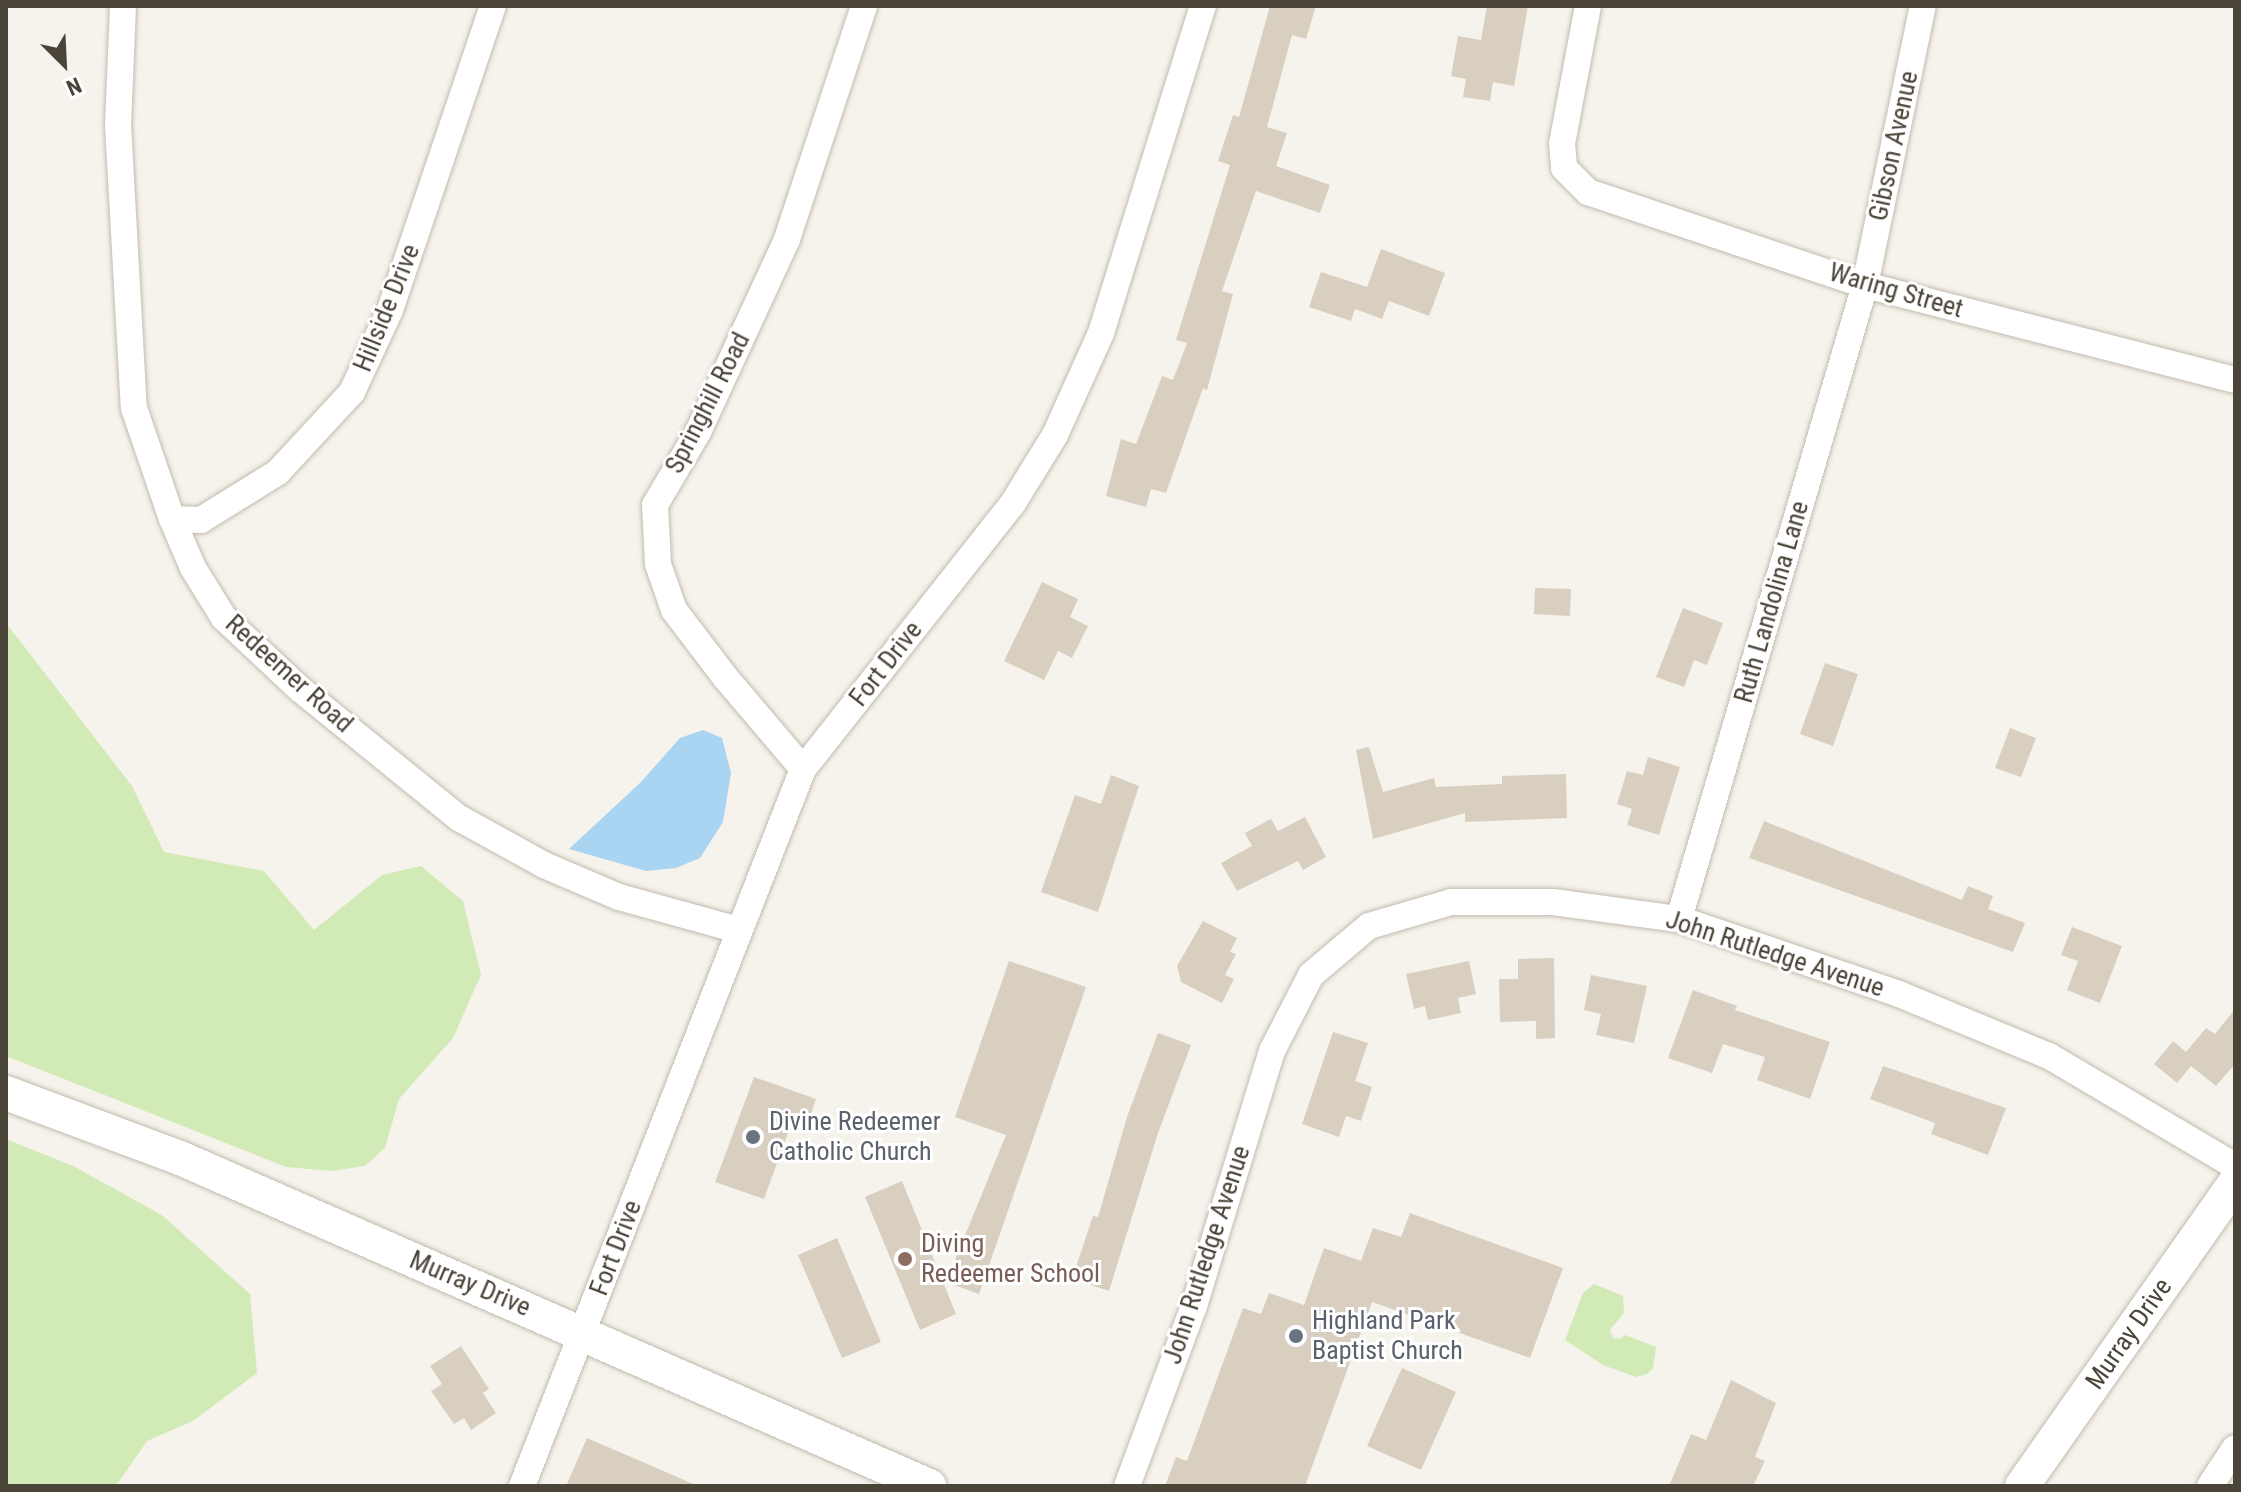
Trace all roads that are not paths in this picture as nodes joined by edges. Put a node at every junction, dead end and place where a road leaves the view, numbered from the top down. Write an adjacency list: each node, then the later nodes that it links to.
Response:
1 (123, 6): 9 (street, Redeemer Road)
2 (493, 6): 9 (street, Hillside Drive)
3 (864, 6): 10 (street, Springhill Road)
4 (1203, 6): 10 (street, Fort Drive)
5 (1588, 6): 7 (street, Waring Street)
6 (1923, 6): 7 (street, Gibson Avenue)
7 (1865, 285): 8 (street, Waring Street); 11 (street, Ruth Landolina Lane)
8 (2235, 380)
9 (172, 519): 12 (street, Redeemer Road)
10 (803, 769): 12 (street, Fort Drive)
11 (1679, 919): 14 (street, John Rutledge Avenue); 20 (street, John Rutledge Avenue)
12 (738, 930): 16 (street, Fort Drive)
13 (6, 1093): 16 (street, Murray Drive)
14 (2235, 1166)
15 (2235, 1183): 21 (street, Murray Drive)
16 (583, 1333): 18 (street, Fort Drive); 19 (street, Murray Drive)
17 (2235, 1448): 22 (street)
18 (522, 1486)
19 (929, 1486)
20 (1127, 1486)
21 (2022, 1486)
22 (2210, 1486)

